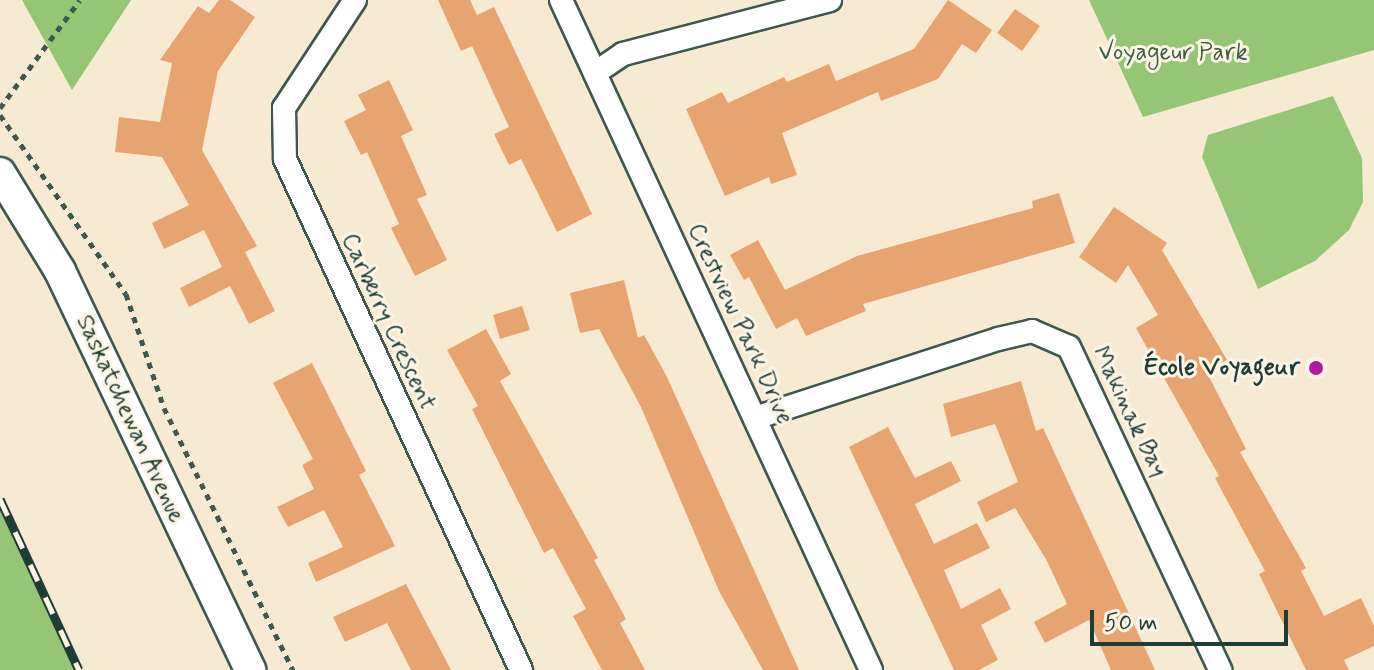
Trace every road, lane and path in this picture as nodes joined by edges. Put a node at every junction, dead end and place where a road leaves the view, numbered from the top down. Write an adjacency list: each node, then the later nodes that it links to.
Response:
1 (80, 0): 6 (path)
2 (355, 0): 12 (street, Carberry Crescent)
3 (561, 0): 5 (street, Crestview Park Drive)
4 (830, 0): 5 (street)
5 (595, 73): 9 (street, Crestview Park Drive)
6 (0, 108)
7 (0, 115): 11 (path)
8 (0, 173): 10 (main road, Saskatchewan Avenue)
9 (755, 418): 13 (street, Crestview Park Drive); 14 (street, Makinak Bay)
10 (250, 670)
11 (293, 670)
12 (521, 670)
13 (871, 670)
14 (1220, 670)

